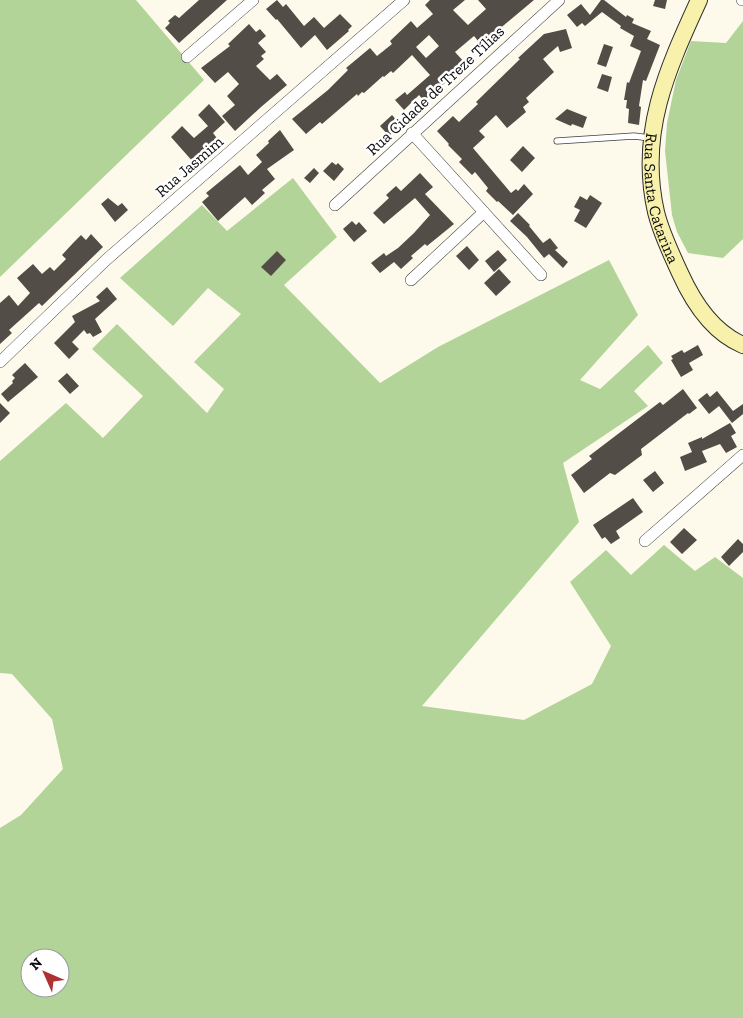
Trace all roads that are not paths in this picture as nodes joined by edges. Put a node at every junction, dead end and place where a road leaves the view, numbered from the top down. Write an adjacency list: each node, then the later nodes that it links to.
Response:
1 (253, 0): 5 (street)
2 (404, 0): 14 (street, Rua Jasmim)
3 (559, 0): 6 (street, Rua Cidade de Treze Tílias)
4 (699, 0): 7 (main road, Rua Santa Catarina)
5 (187, 57)
6 (412, 134): 9 (street, Rua Cidade de Treze Tílias); 10 (street)
7 (652, 139): 8 (lane); 13 (main road, Rua Santa Catarina)
8 (557, 141)
9 (335, 205)
10 (484, 212): 11 (street); 12 (street)
11 (542, 275)
12 (410, 280)
13 (743, 346)
14 (0, 362)
15 (743, 455): 16 (street)
16 (645, 541)

